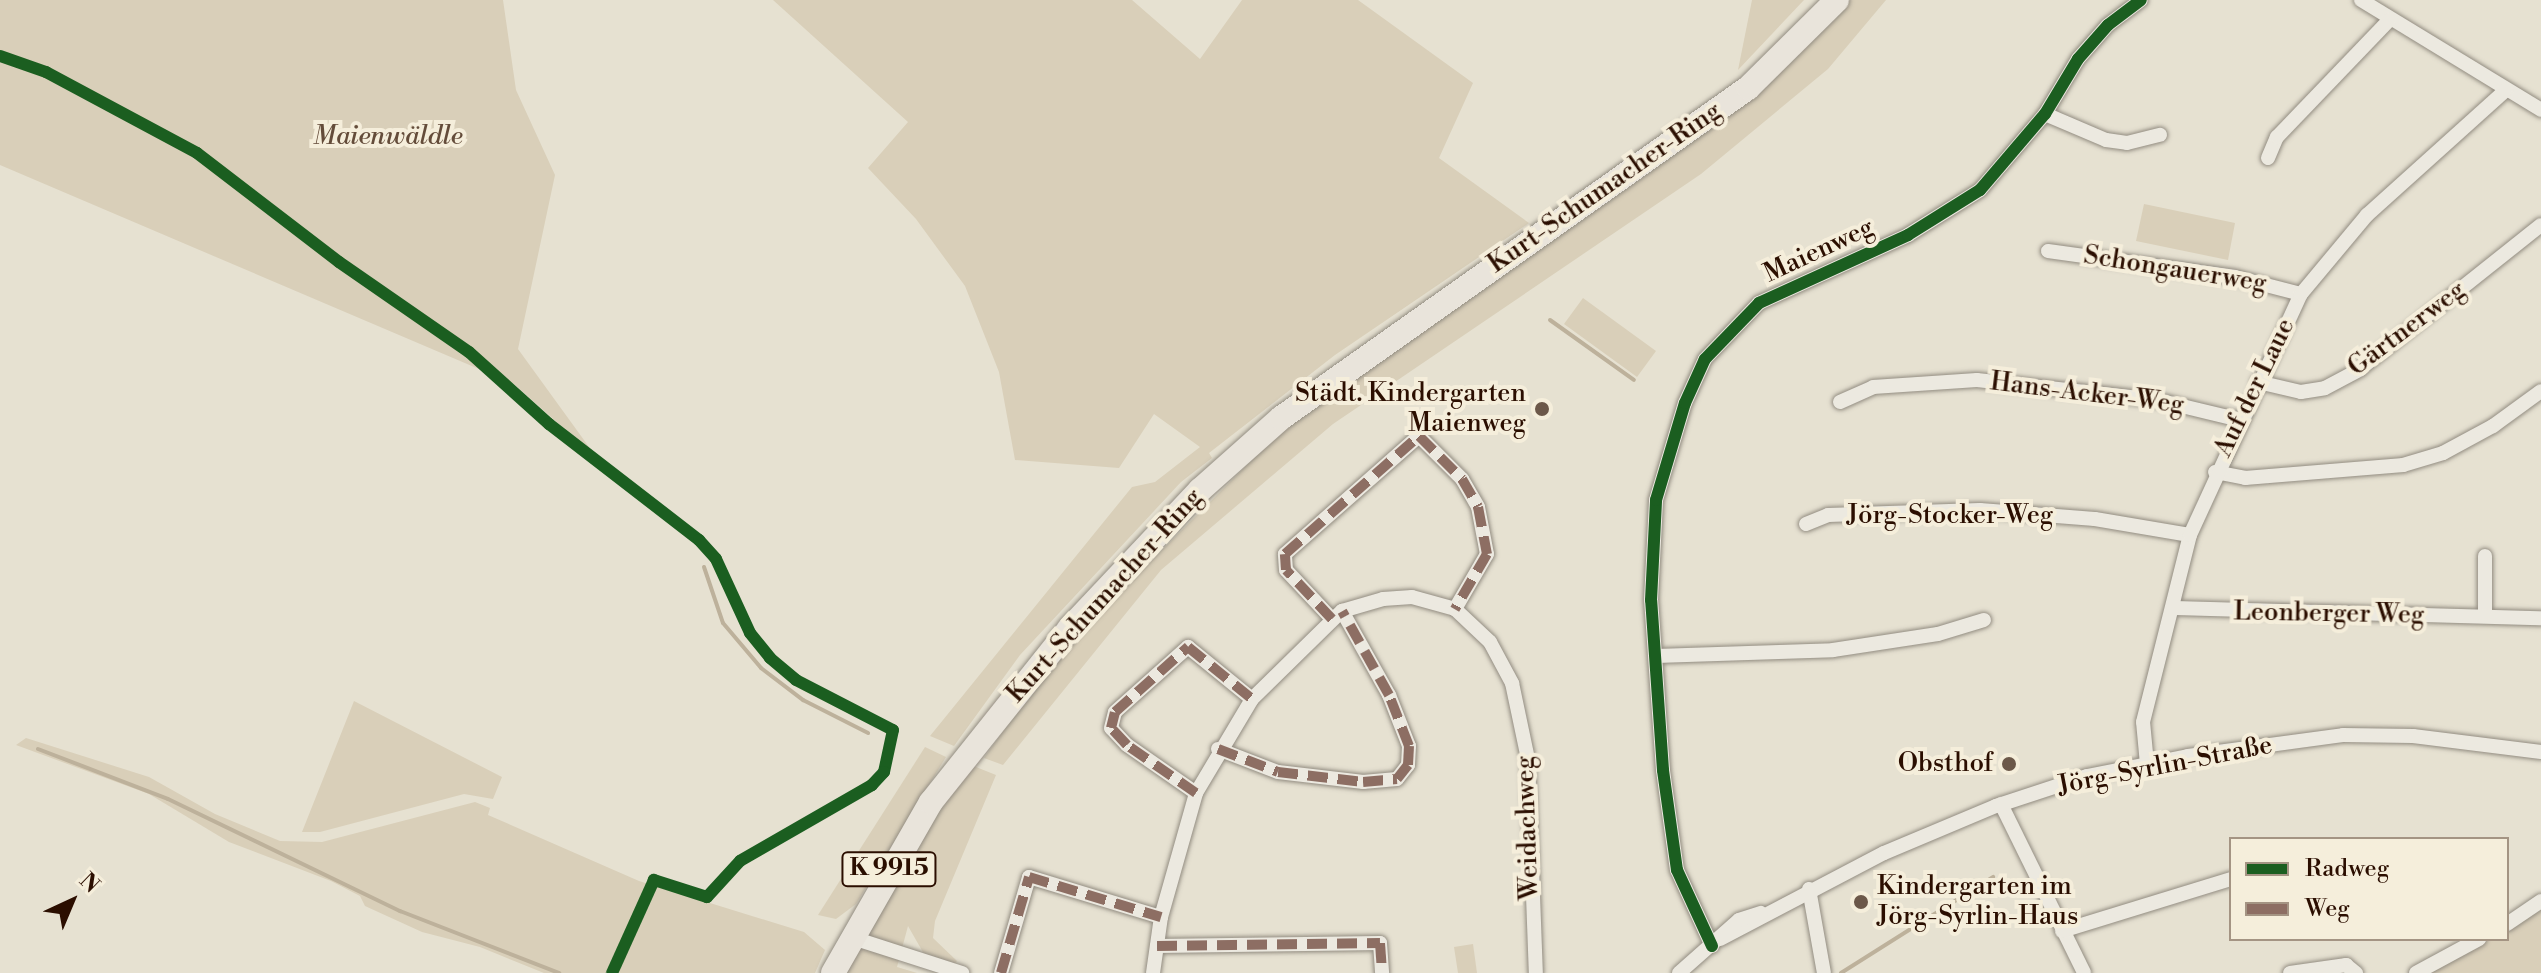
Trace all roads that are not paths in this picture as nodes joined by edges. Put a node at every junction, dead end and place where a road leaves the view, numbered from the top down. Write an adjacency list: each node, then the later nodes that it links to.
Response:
1 (1837, 0): 40 (main road, Kurt-Schumacher-Ring / K 9915)
2 (2141, 0): 7 (street, Maienweg)
3 (2361, 0): 4 (street)
4 (2390, 19): 5 (street); 9 (street)
5 (2506, 90): 6 (street); 12 (street, Auf der Laue)
6 (2541, 110)
7 (2045, 114): 8 (street); 27 (street, Maienweg)
8 (2160, 135)
9 (2268, 158)
10 (2541, 225): 13 (street, Gärtnerweg)
11 (2048, 251): 12 (street, Schongauerweg)
12 (2301, 294): 13 (street, Auf der Laue)
13 (2258, 382): 16 (street, Auf der Laue)
14 (2541, 391): 17 (street)
15 (1840, 402): 16 (street, Hans-Acker-Weg)
16 (2240, 420): 17 (street, Auf der Laue)
17 (2215, 472): 19 (street, Auf der Laue)
18 (1806, 524): 19 (street, Jörg-Stocker-Weg)
19 (2190, 535): 21 (street, Auf der Laue)
20 (2485, 556): 23 (street)
21 (2173, 608): 23 (street, Leonberger Weg); 31 (street, Auf der Laue)
22 (1455, 609): 24 (street, Weidachweg); 24 (street); 49 (street, Weidachweg)
23 (2485, 614): 25 (street, Leonberger Weg)
24 (1337, 615): 28 (street, Weidachweg); 29 (street)
25 (2541, 618)
26 (1984, 620): 27 (street)
27 (1656, 656): 42 (street, Maienweg)
28 (1252, 699): 29 (street, Weidachweg); 32 (street)
29 (1218, 749): 32 (street, Weidachweg)
30 (2541, 752): 31 (street, Jörg-Syrlin-Straße)
31 (2147, 764): 33 (street, Jörg-Syrlin-Straße)
32 (1196, 793): 37 (street, Weidachweg)
33 (2001, 804): 35 (street, Jörg-Syrlin-Straße); 39 (street)
34 (2229, 880): 39 (street)
35 (1809, 889): 42 (street, Jörg-Syrlin-Straße); 51 (street)
36 (2541, 901): 38 (street)
37 (1161, 917): 43 (street, Weidachweg); 46 (street)
38 (2509, 920)
39 (2062, 931): 52 (street)
40 (850, 937): 44 (main road, Kurt-Schumacher-Ring / K 9915); 45 (street)
41 (2475, 941): 55 (street)
42 (1716, 942): 50 (street, Jörg-Syrlin-Straße)
43 (1157, 946): 47 (street, Weidachweg); 48 (street)
44 (833, 973)
45 (962, 973)
46 (1001, 973)
47 (1153, 973)
48 (1382, 973)
49 (1536, 973)
50 (1679, 973)
51 (1824, 973)
52 (2084, 973)
53 (2290, 973): 54 (street)
54 (2356, 973)
55 (2416, 973)

